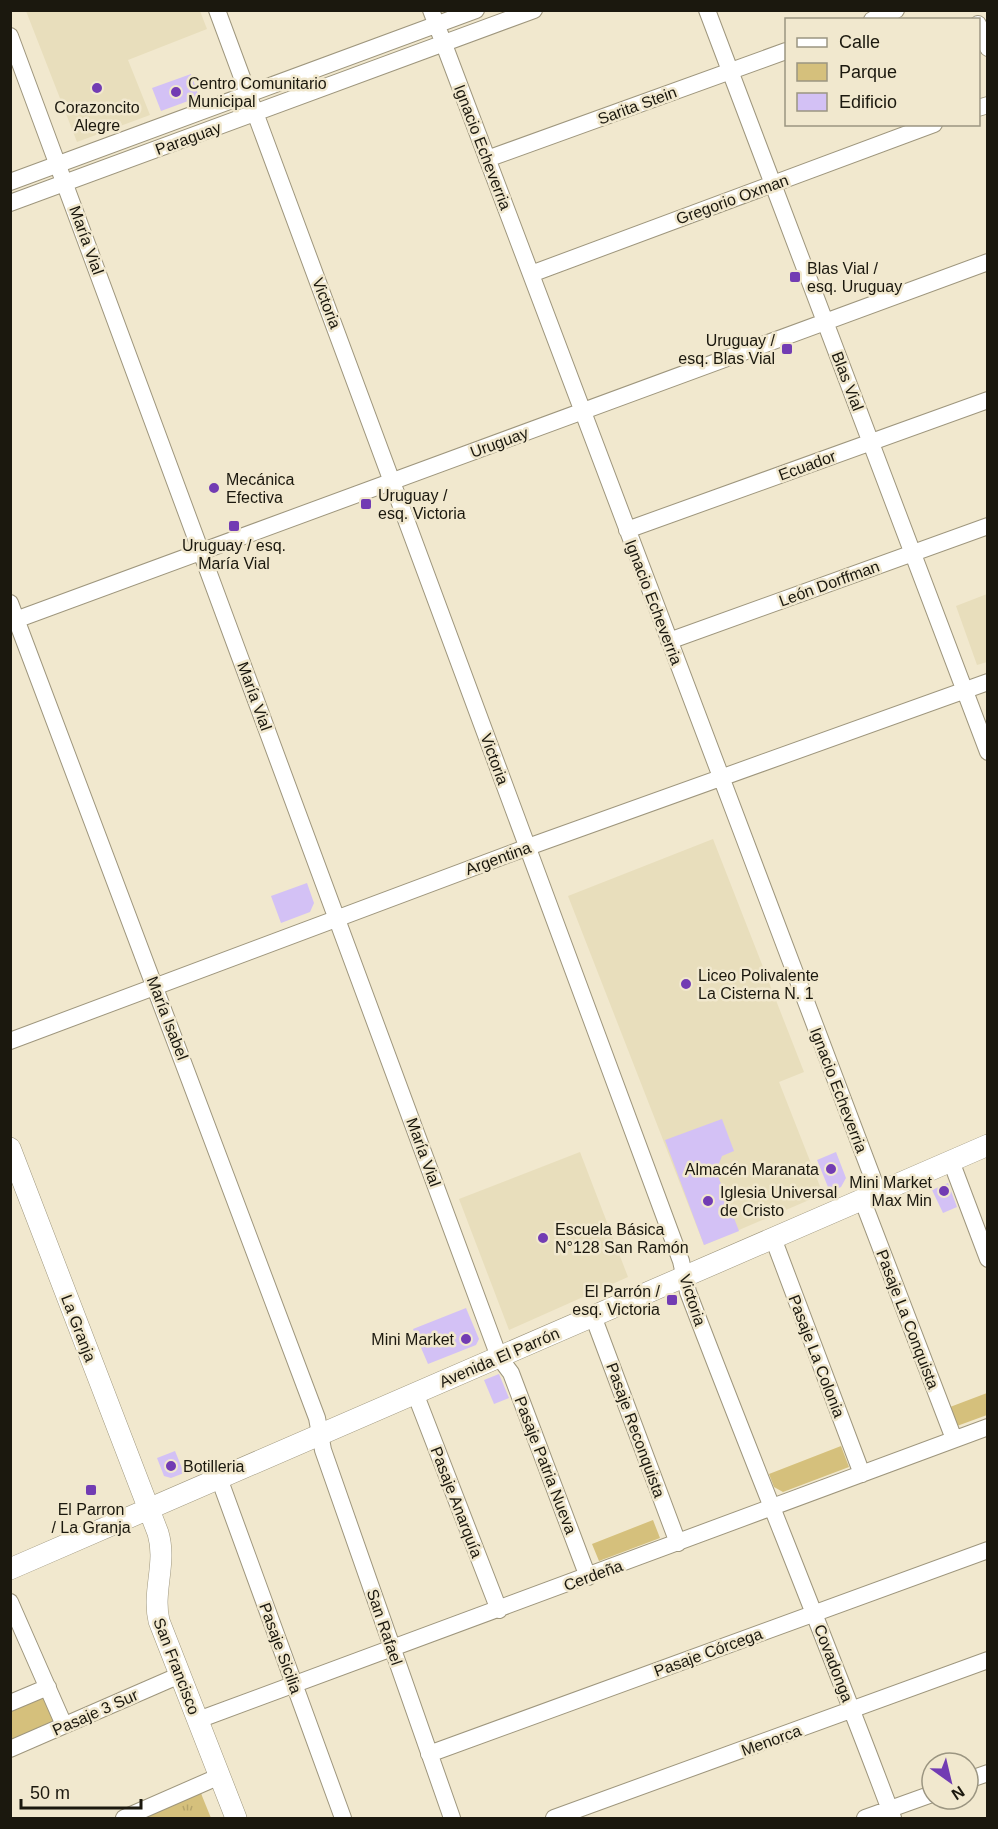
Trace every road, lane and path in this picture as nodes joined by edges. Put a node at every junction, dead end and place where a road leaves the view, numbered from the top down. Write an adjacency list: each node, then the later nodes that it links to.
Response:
1 (217, 10): 14 (street, Victoria)
2 (476, 10): 6 (street, Paraguay)
3 (534, 10): 10 (street, Paraguay)
4 (707, 10): 13 (street, Blas Vial)
5 (896, 10): 7 (street)
6 (434, 18): 10 (street, Ignacio Echeverria); 14 (street, Paraguay)
7 (877, 18)
8 (980, 29): 11 (street)
9 (10, 36): 18 (street, María Vial)
10 (444, 44): 15 (street, Paraguay); 17 (street, Ignacio Echeverria)
11 (987, 48)
12 (785, 51): 13 (street, Sarita Stein)
13 (730, 71): 17 (street, Sarita Stein); 21 (street, Blas Vial)
14 (249, 95): 15 (street, Victoria); 18 (street, Paraguay)
15 (256, 113): 20 (street, Paraguay); 29 (street, Victoria)
16 (929, 126): 21 (street, Gregorio Oxman)
17 (487, 159): 24 (street, Ignacio Echeverria)
18 (58, 165): 19 (street, Paraguay); 20 (street, María Vial)
19 (10, 182)
20 (66, 183): 22 (street, Paraguay); 32 (street, María Vial)
21 (773, 184): 24 (street, Gregorio Oxman); 25 (street, Blas Vial)
22 (10, 203)
23 (987, 261): 25 (street, Uruguay)
24 (531, 274): 27 (street, Ignacio Echeverria)
25 (826, 323): 27 (street, Uruguay); 28 (street, Blas Vial)
26 (987, 400): 28 (street, Ecuador)
27 (583, 412): 29 (street, Uruguay); 31 (street, Ignacio Echeverria)
28 (871, 442): 31 (street, Ecuador); 33 (street, Blas Vial)
29 (394, 481): 32 (street, Uruguay); 41 (street, Victoria)
30 (987, 526): 33 (street, León Dorffman)
31 (627, 530): 36 (street, Ignacio Echeverria)
32 (202, 552): 35 (street, Uruguay); 42 (street, María Vial)
33 (912, 553): 36 (street, León Dorffman); 38 (street, Blas Vial)
34 (10, 603): 35 (street, María Isabel)
35 (14, 621): 43 (street, María Isabel)
36 (669, 641): 40 (street, Ignacio Echeverria)
37 (987, 682): 38 (street, Argentina)
38 (964, 690): 39 (street, Blas Vial); 40 (street, Argentina)
39 (987, 752)
40 (721, 778): 41 (street, Argentina); 48 (street, Ignacio Echeverria)
41 (528, 847): 42 (street, Argentina); 51 (street, Victoria)
42 (337, 918): 43 (street, Argentina); 53 (street, María Vial)
43 (156, 986): 44 (street, Argentina); 56 (street, María Isabel)
44 (10, 1041)
45 (987, 1145): 47 (main road, Avenida El Parrón)
46 (10, 1148): 60 (main road, La Granja)
47 (951, 1161): 48 (main road, Avenida El Parrón); 50 (street)
48 (870, 1196): 49 (main road, Avenida El Parrón); 57 (street, Pasaje La Conquista)
49 (773, 1238): 51 (main road, Avenida El Parrón); 58 (street, Pasaje La Colonia)
50 (987, 1259)
51 (684, 1276): 52 (main road, Avenida El Parrón); 61 (street, Victoria)
52 (593, 1316): 53 (main road, Avenida El Parrón); 62 (street, Pasaje Reconquista)
53 (500, 1357): 54 (main road, Avenida El Parrón); 65 (street, Pasaje Patria Nueva)
54 (415, 1393): 56 (main road, Avenida El Parrón); 67 (street, Pasaje Anarquía)
55 (987, 1427): 57 (street, Cerdeña)
56 (320, 1434): 59 (main road, Avenida El Parrón); 69 (street, San Rafael)
57 (954, 1439): 58 (street, Cerdeña)
58 (862, 1474): 61 (street, Cerdeña)
59 (219, 1478): 60 (main road, Avenida El Parrón); 72 (street, Pasaje Sicilia)
60 (148, 1509): 64 (main road, Avenida El Parrón); 71 (main road, San Francisco)
61 (771, 1509): 62 (street, Cerdeña); 68 (street, Covadonga)
62 (678, 1543): 65 (street, Cerdeña)
63 (987, 1550): 68 (street, Pasaje Córcega)
64 (10, 1569)
65 (588, 1577): 67 (street, Cerdeña)
66 (10, 1602): 73 (street)
67 (499, 1610): 69 (street, Cerdeña)
68 (815, 1612): 75 (street, Covadonga); 79 (street, Pasaje Córcega)
69 (393, 1649): 72 (street, Cerdeña); 79 (street, San Rafael)
70 (987, 1660): 75 (street, Menorca)
71 (180, 1675): 76 (main road, San Francisco); 77 (street, Pasaje 3 Sur)
72 (294, 1685): 76 (street, Cerdeña); 85 (street, Pasaje Sicilia)
73 (48, 1687): 74 (street); 77 (street)
74 (10, 1704)
75 (852, 1710): 82 (street, Covadonga); 87 (street, Menorca)
76 (198, 1720): 80 (main road, San Francisco)
77 (64, 1725): 78 (street, Pasaje 3 Sur)
78 (10, 1749)
79 (429, 1754): 86 (street, San Rafael)
80 (219, 1776): 83 (street); 84 (main road, San Francisco)
81 (920, 1800): 82 (street)
82 (891, 1814): 88 (street)
83 (124, 1818)
84 (236, 1818)
85 (343, 1818)
86 (452, 1818)
87 (554, 1818)
88 (866, 1818)

